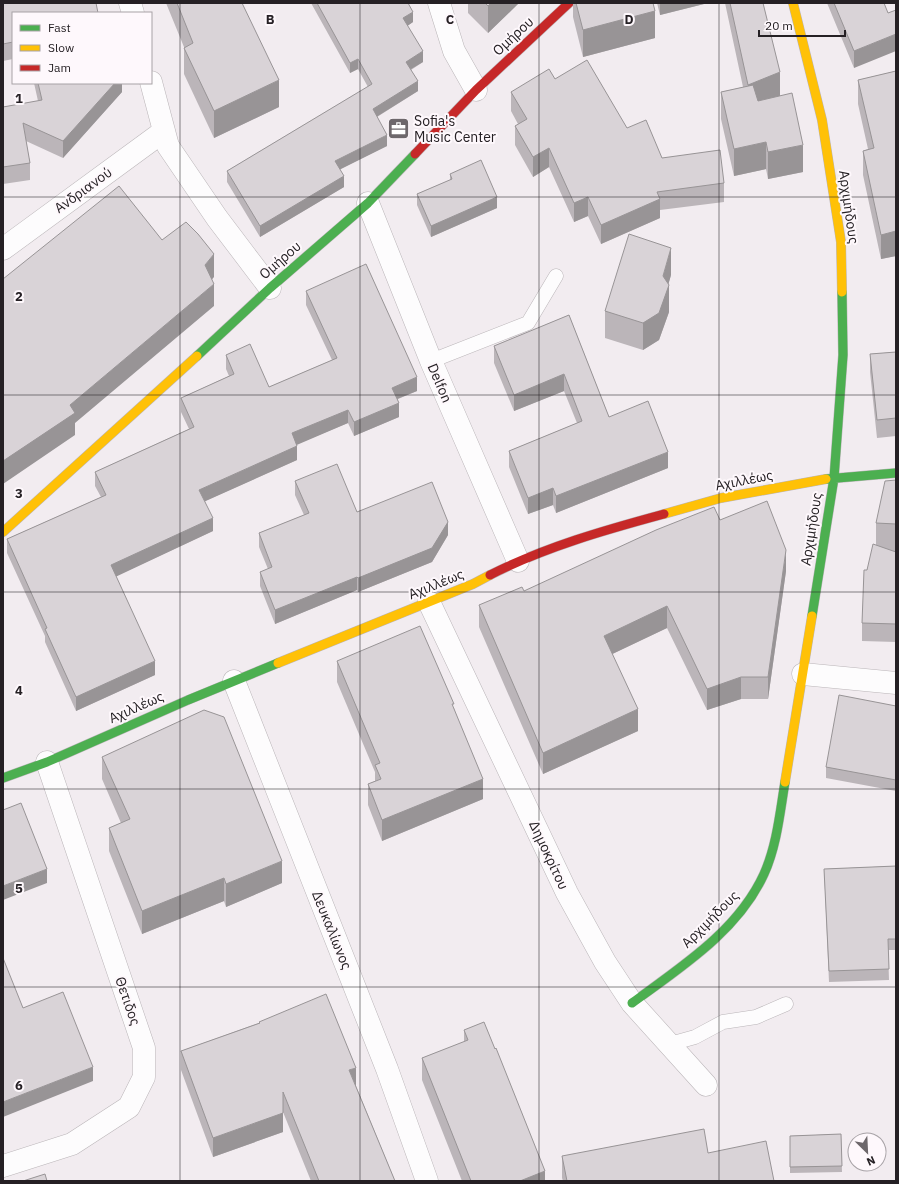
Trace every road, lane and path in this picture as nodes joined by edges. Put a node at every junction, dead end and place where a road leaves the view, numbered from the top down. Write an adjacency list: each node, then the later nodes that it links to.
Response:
1 (439, 3): 5 (street)
2 (569, 3): 5 (street, Ομήρου)
3 (794, 3): 13 (street, Αρχιμήδους)
4 (152, 84): 6 (street)
5 (476, 90): 7 (street, Ομήρου)
6 (164, 132): 8 (street, Ανδριανού); 10 (street)
7 (368, 203): 10 (street, Ομήρου); 11 (street, Delfon)
8 (3, 249)
9 (556, 276): 11 (lane)
10 (270, 288): 14 (street, Ομήρου)
11 (431, 361): 15 (street, Delfon)
12 (896, 473): 13 (street, Αχιλλέως)
13 (834, 478): 15 (street, Αχιλλέως); 17 (street, Αρχιμήδους)
14 (3, 532)
15 (518, 561): 16 (street, Αχιλλέως)
16 (429, 602): 18 (street, Αχιλλέως); 22 (street, Δημοκρίτου)
17 (803, 674): 19 (street); 22 (street, Αρχιμήδους)
18 (234, 681): 20 (street, Αχιλλέως); 27 (street, Δευκαλίωνος)
19 (896, 683)
20 (48, 762): 21 (street, Αχιλλέως); 26 (street, Θετιδος)
21 (3, 778)
22 (632, 1003): 24 (street, Δημοκρίτου)
23 (786, 1004): 24 (lane)
24 (670, 1044): 25 (street, Δημοκρίτου)
25 (706, 1085)
26 (3, 1166)
27 (428, 1181)

